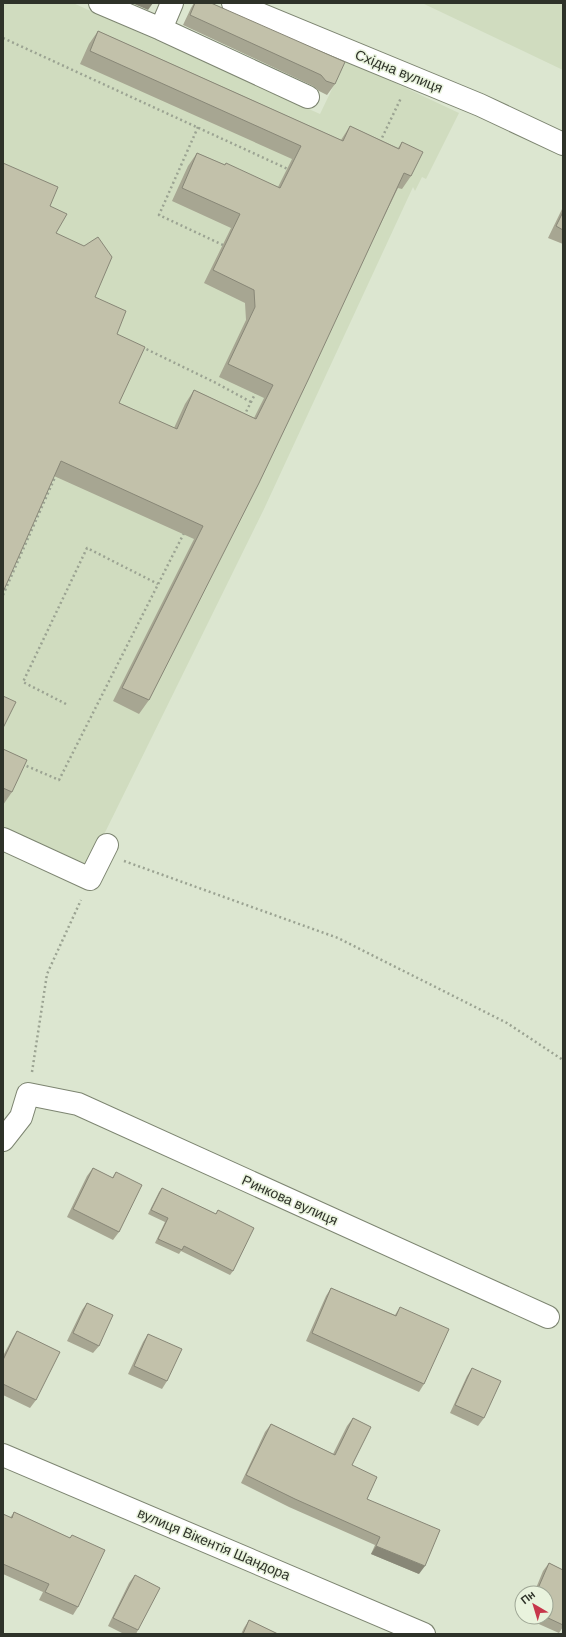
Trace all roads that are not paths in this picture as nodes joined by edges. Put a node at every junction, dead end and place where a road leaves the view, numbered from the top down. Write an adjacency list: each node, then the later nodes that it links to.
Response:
1 (100, 3): 4 (street)
2 (172, 3): 4 (street)
3 (234, 3): 6 (street, Східна вулиця)
4 (160, 29): 5 (street)
5 (308, 97)
6 (563, 144)
7 (3, 839): 8 (street)
8 (105, 849)
9 (3, 1140): 10 (street, Ринкова вулиця)
10 (548, 1317)
11 (3, 1456): 12 (street, вулиця Вікентія Шандора)
12 (424, 1634)

